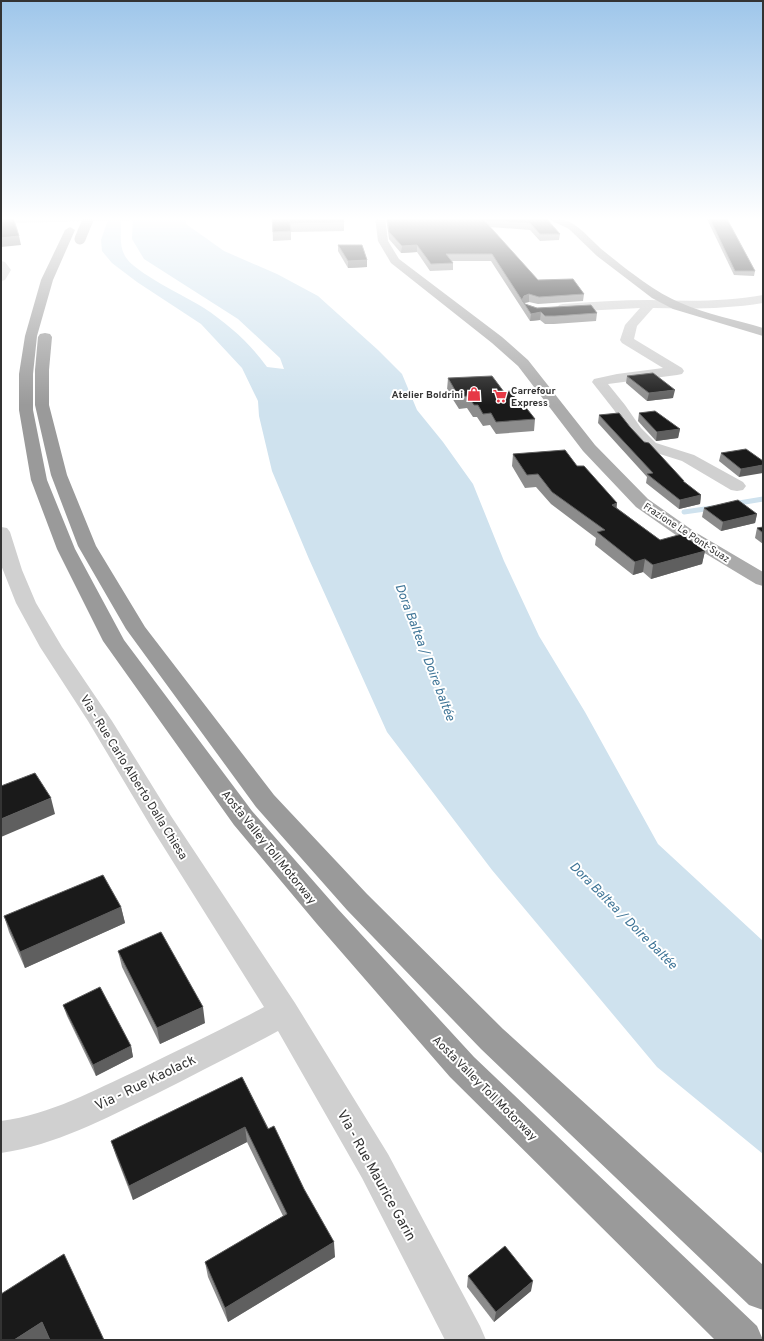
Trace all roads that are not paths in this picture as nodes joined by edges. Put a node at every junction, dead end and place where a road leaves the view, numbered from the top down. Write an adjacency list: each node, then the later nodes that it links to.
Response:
1 (47, 280): 17 (highway, Aosta Valley Toll Motorway)
2 (62, 280): 15 (highway)
3 (419, 280): 12 (main road, Frazione Le Pont-Suaz)
4 (635, 280): 7 (main road)
5 (763, 299): 7 (street)
6 (650, 304): 7 (street); 8 (street); 10 (street)
7 (677, 306): 9 (main road)
8 (551, 309)
9 (763, 332)
10 (737, 486)
11 (1, 532): 13 (street, Via - Rue Carlo Alberto Dalla Chiesa)
12 (763, 580)
13 (284, 1012): 14 (street, Via - Rue Kaolack); 16 (street, Via - Rue Maurice Garin)
14 (1, 1137)
15 (763, 1290)
16 (466, 1340)
17 (743, 1340)

